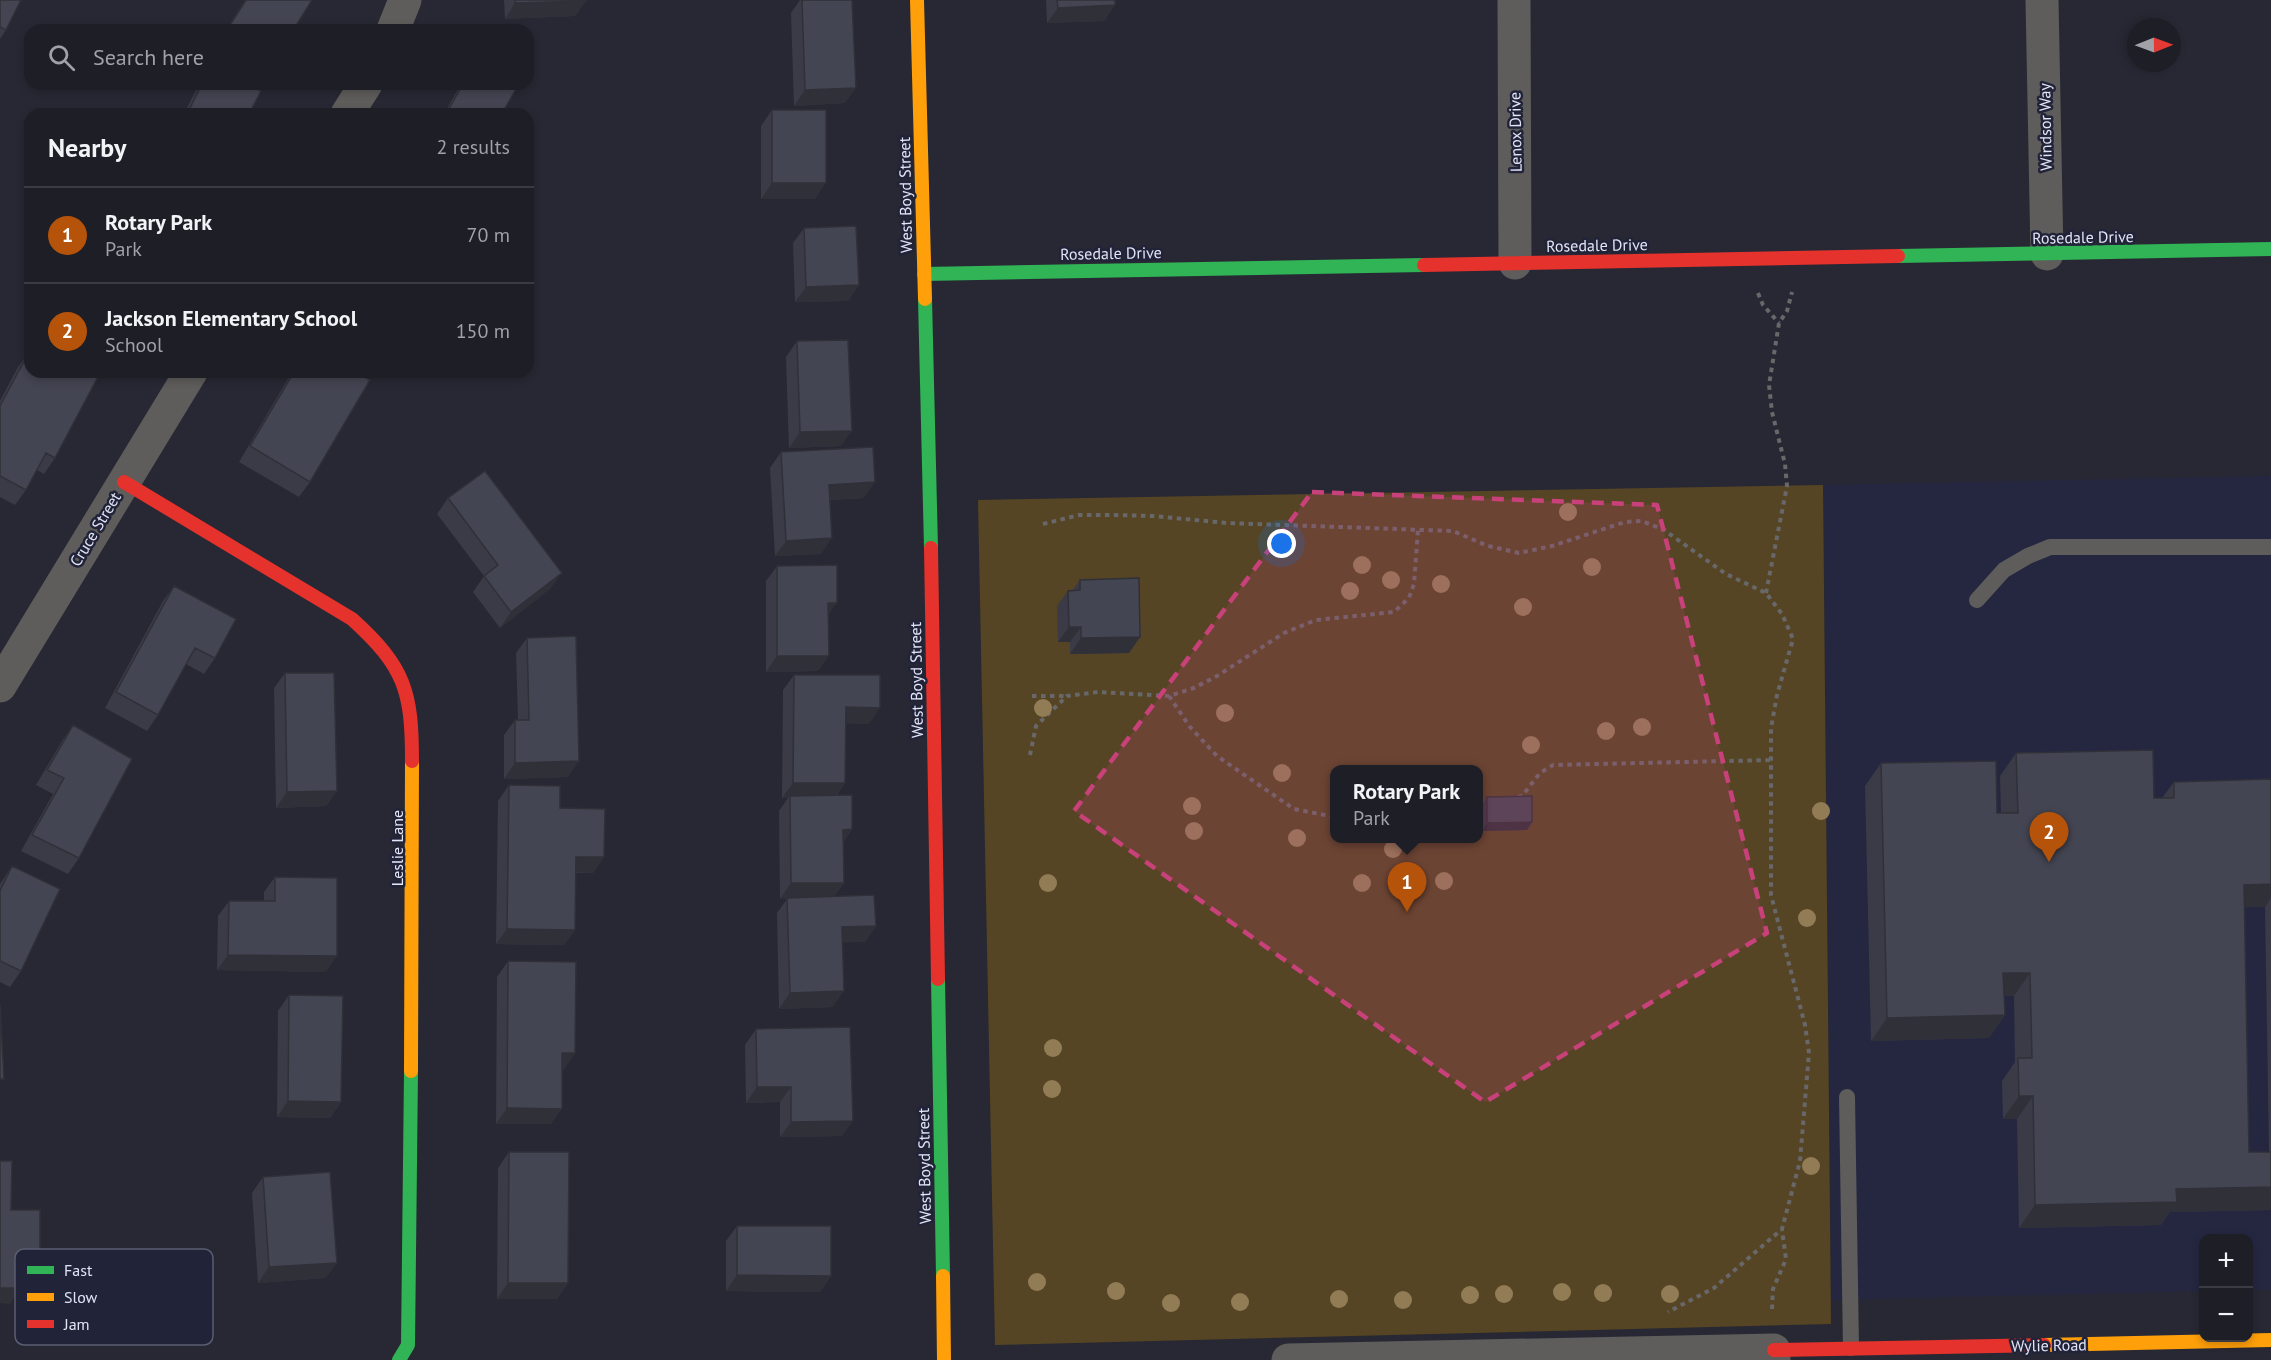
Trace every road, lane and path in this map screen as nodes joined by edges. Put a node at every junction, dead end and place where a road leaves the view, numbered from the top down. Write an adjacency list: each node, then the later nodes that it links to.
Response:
1 (405, 0): 5 (street)
2 (917, 0): 12 (street, West Boyd Street)
3 (1514, 0): 11 (street, Lenox Drive)
4 (2042, 0): 9 (street, Windsor Way)
5 (395, 24)
6 (362, 90): 7 (street)
7 (351, 108)
8 (2271, 249): 9 (street, Rosedale Drive)
9 (2047, 254): 10 (street, Rosedale Drive)
10 (1796, 259): 11 (street, Rosedale Drive); 18 (path)
11 (1515, 263): 12 (street, Rosedale Drive)
12 (924, 274): 38 (street, West Boyd Street)
13 (187, 378): 14 (street, Cruce Street)
14 (124, 482): 20 (street, Cruce Street); 37 (street, Leslie Lane)
15 (1043, 524): 16 (path)
16 (1418, 530): 18 (path); 23 (path)
17 (2271, 547): 19 (lane)
18 (1766, 593): 25 (path)
19 (1977, 600)
20 (0, 686)
21 (1032, 696): 22 (path)
22 (1067, 696): 23 (path); 24 (path)
23 (1169, 696): 29 (path)
24 (1030, 755)
25 (1771, 760): 26 (path); 31 (path)
26 (1515, 797)
27 (1497, 798): 28 (path)
28 (1483, 800)
29 (1330, 816)
30 (1847, 1097): 35 (lane)
31 (1782, 1229): 32 (path); 33 (path)
32 (1772, 1309)
33 (1668, 1312)
34 (2271, 1340): 35 (street, Wylie Road)
35 (1851, 1348): 36 (street, Wylie Road)
36 (1774, 1355): 39 (street, Wylie Road)
37 (399, 1360)
38 (944, 1360)
39 (1288, 1360)

